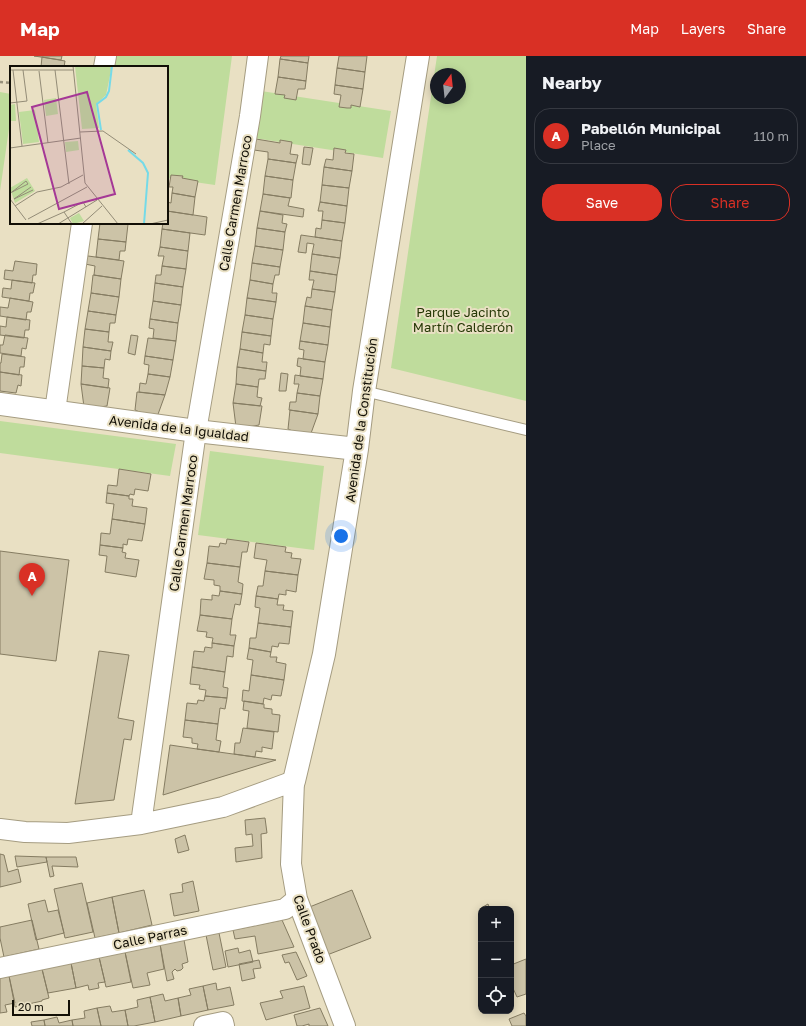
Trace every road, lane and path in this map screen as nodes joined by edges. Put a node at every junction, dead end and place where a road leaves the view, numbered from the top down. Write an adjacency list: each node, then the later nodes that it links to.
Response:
1 (106, 56): 4 (street)
2 (258, 56): 12 (street, Calle Carmen Marroco)
3 (418, 56): 8 (street, Avenida de la Constitución)
4 (104, 66)
5 (0, 82): 6 (path)
6 (10, 83)
7 (82, 224): 10 (street)
8 (364, 391): 11 (lane); 13 (street, Avenida de la Constitución)
9 (0, 404): 10 (street, Avenida de la Igualdad)
10 (55, 411): 12 (street, Avenida de la Igualdad)
11 (526, 430)
12 (196, 431): 13 (street, Avenida de la Igualdad); 15 (street, Calle Carmen Marroco)
13 (357, 449): 14 (street, Avenida de la Constitución)
14 (294, 781): 15 (street); 17 (street, Calle Prado)
15 (141, 824): 16 (street)
16 (0, 829)
17 (297, 899): 18 (street, Calle Parras); 21 (street, Calle Prado)
18 (0, 968)
19 (204, 1026): 20 (street)
20 (224, 1026)
21 (345, 1026)

